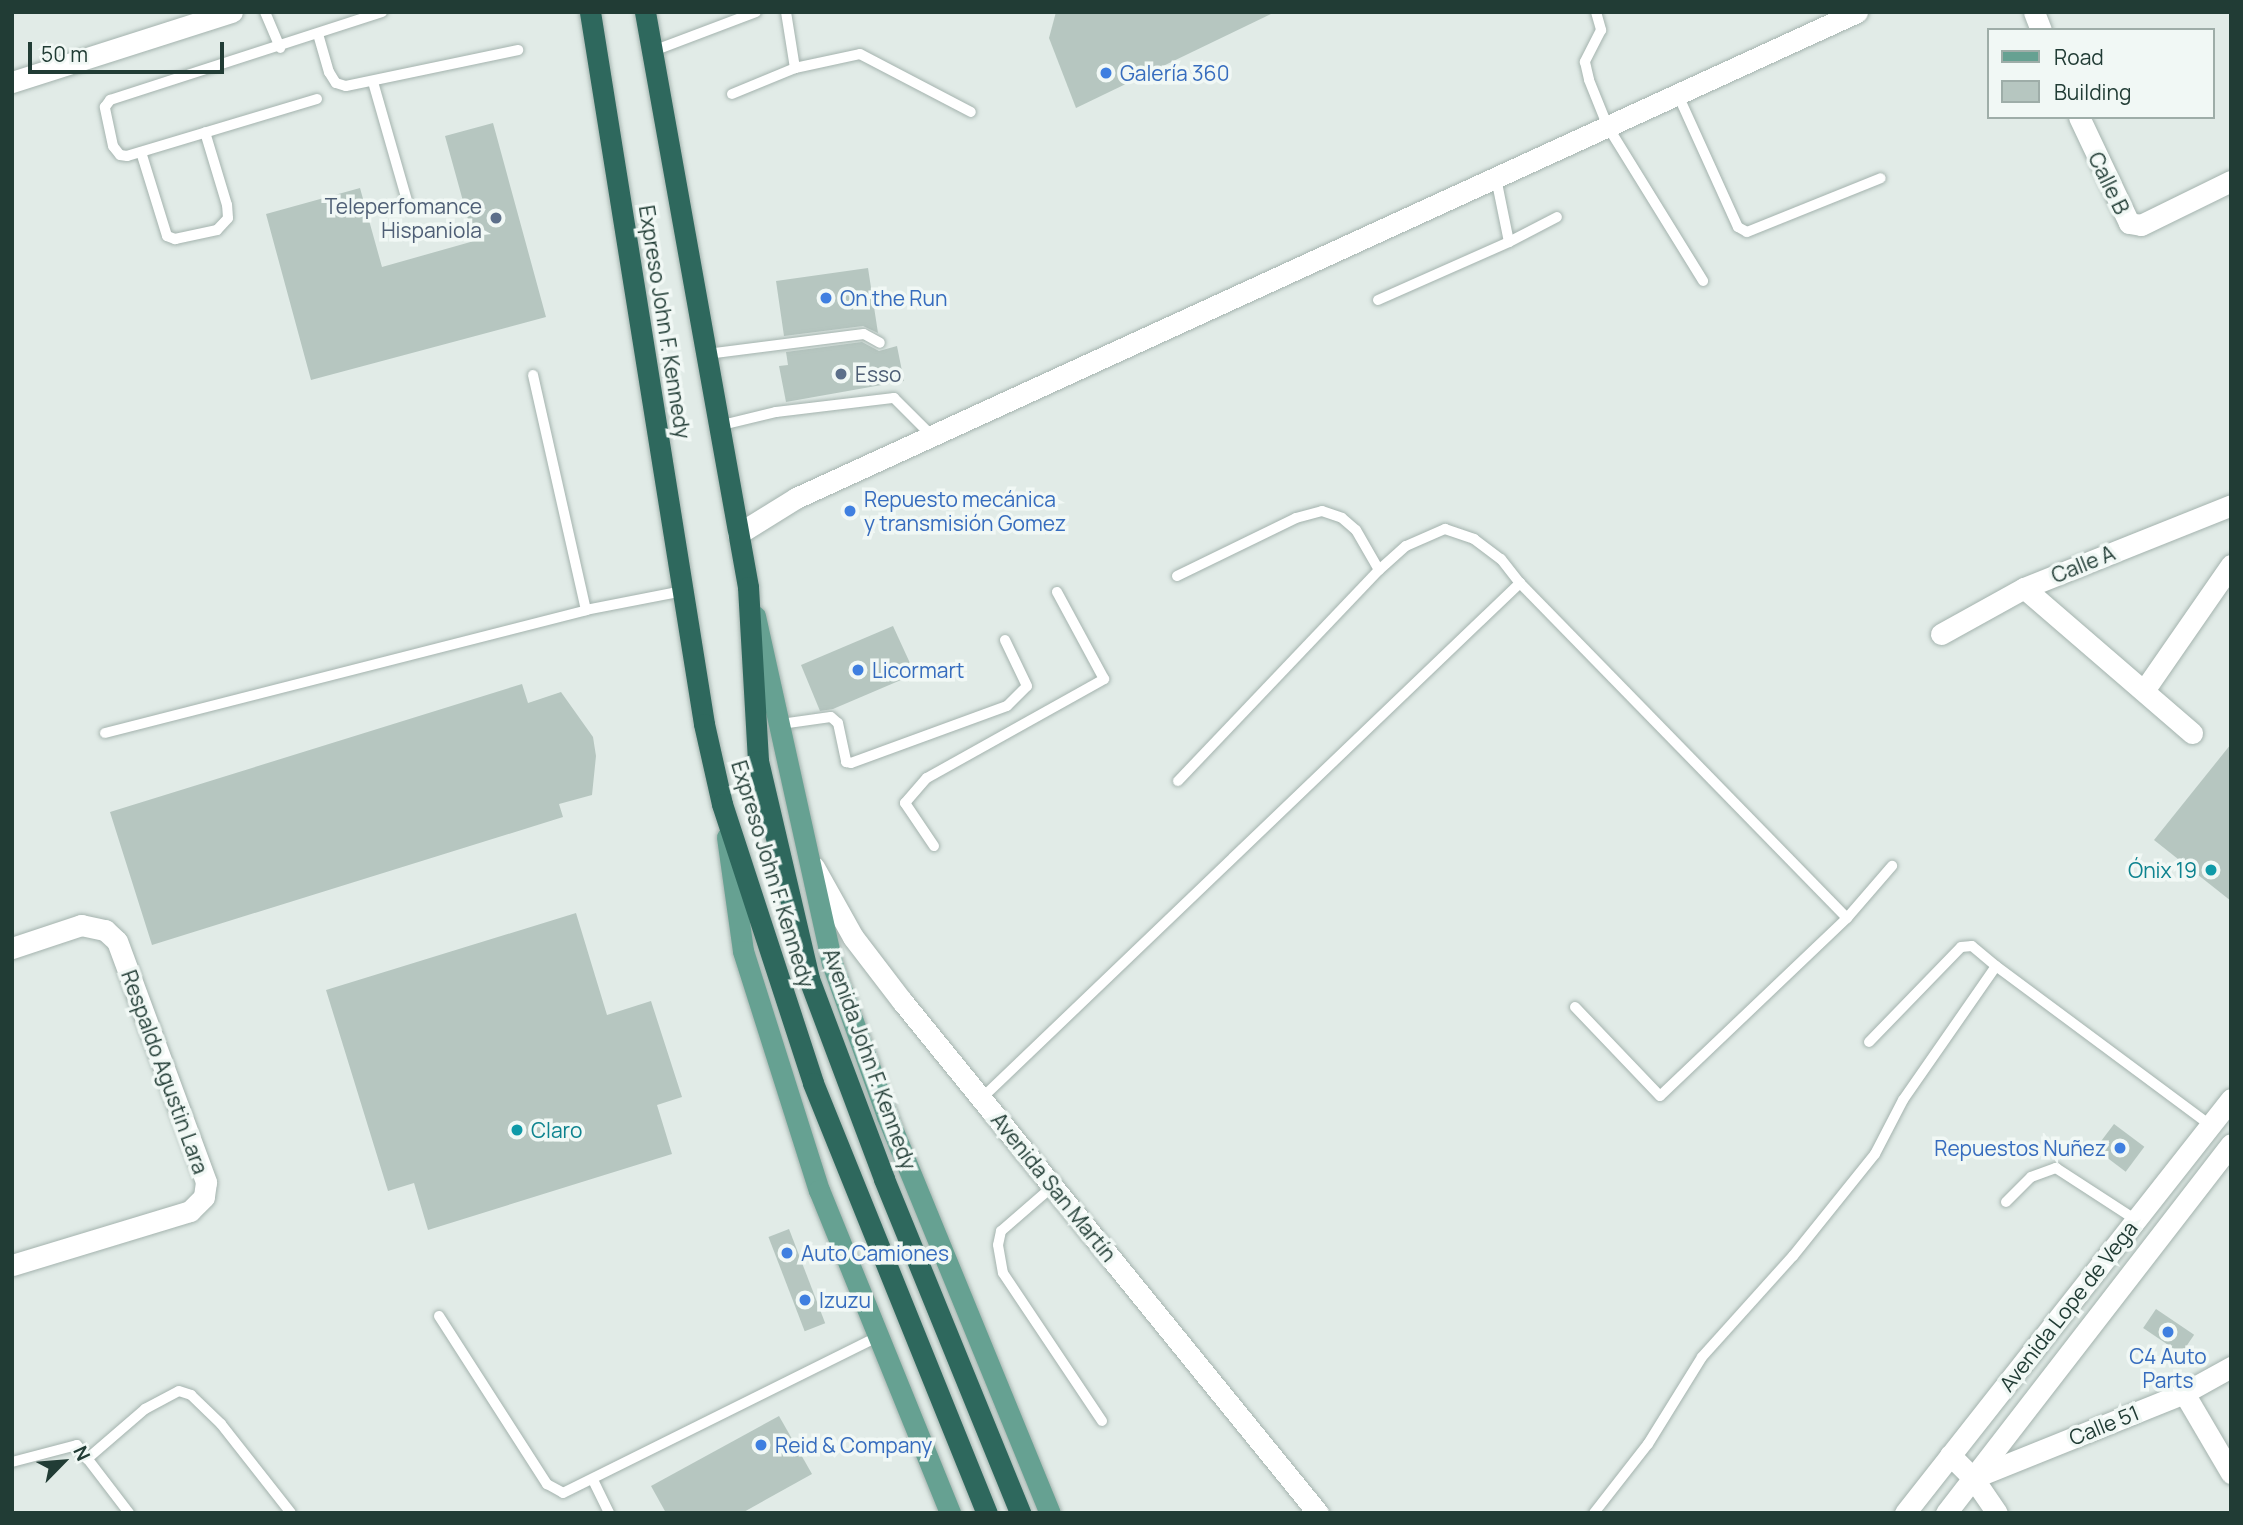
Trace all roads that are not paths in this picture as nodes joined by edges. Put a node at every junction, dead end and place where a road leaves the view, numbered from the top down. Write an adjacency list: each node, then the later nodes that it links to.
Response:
1 (232, 12): 15 (street)
2 (265, 12): 11 (lane)
3 (382, 12): 10 (lane)
4 (590, 12): 46 (highway, Expreso John F. Kennedy)
5 (755, 12): 13 (lane)
6 (786, 12): 14 (lane)
7 (1596, 12): 22 (lane)
8 (1857, 12): 18 (street)
9 (646, 14): 13 (highway, Expreso John F. Kennedy)
10 (318, 34): 11 (lane); 16 (lane)
11 (280, 48): 24 (lane)
12 (518, 50): 16 (lane)
13 (653, 51): 34 (highway, Expreso John F. Kennedy)
14 (795, 68): 17 (lane); 20 (lane)
15 (12, 82)
16 (373, 82): 28 (lane)
17 (732, 94)
18 (1678, 94): 22 (street); 26 (lane)
19 (317, 99): 23 (lane)
20 (971, 112)
21 (2080, 119): 27 (street, Calle B)
22 (1608, 127): 25 (street); 31 (lane)
23 (205, 132): 24 (lane); 24 (lane)
24 (141, 152)
25 (1496, 178): 30 (lane); 37 (street)
26 (1881, 178)
27 (2231, 180)
28 (408, 204)
29 (1558, 217): 30 (lane)
30 (1509, 242): 32 (lane)
31 (1703, 281)
32 (1378, 300)
33 (880, 343): 34 (lane)
34 (707, 354): 36 (highway, Expreso John F. Kennedy)
35 (533, 375): 48 (lane)
36 (718, 426): 37 (lane); 39 (highway, Expreso John F. Kennedy)
37 (933, 437): 39 (street)
38 (2231, 505): 45 (street, Calle A)
39 (738, 534): 44 (highway, Expreso John F. Kennedy)
40 (2231, 565): 51 (street)
41 (1379, 570): 42 (lane); 43 (lane); 55 (lane)
42 (1177, 576)
43 (1520, 583): 60 (lane); 65 (lane)
44 (748, 587): 52 (main road, Avenida John F. Kennedy); 89 (highway, Expreso John F. Kennedy)
45 (2024, 588): 49 (street, Calle A); 51 (street)
46 (682, 591): 48 (lane); 56 (highway, Expreso John F. Kennedy)
47 (1057, 592): 57 (lane)
48 (586, 610): 53 (lane)
49 (1941, 634)
50 (1005, 640): 52 (lane)
51 (2145, 689): 54 (street)
52 (781, 724): 58 (main road, Avenida John F. Kennedy)
53 (106, 733)
54 (2192, 733)
55 (1178, 780)
56 (722, 804): 74 (main road); 88 (highway, Expreso John F. Kennedy)
57 (934, 846)
58 (805, 851): 65 (street, Avenida San Martín); 90 (main road, Avenida John F. Kennedy)
59 (1892, 866): 60 (lane)
60 (1847, 918): 63 (lane)
61 (12, 947): 72 (street, Respaldo Agustin Lara)
62 (1996, 966): 64 (lane); 67 (lane); 92 (lane)
63 (1576, 1007)
64 (1869, 1042)
65 (982, 1098): 69 (street, Avenida San Martín)
66 (2231, 1099): 67 (street, Avenida Lope de Vega)
67 (2210, 1125): 71 (street, Avenida Lope de Vega)
68 (2231, 1144): 82 (street, Avenida Lope de Vega)
69 (1053, 1186): 77 (lane); 91 (street, Avenida San Martín)
70 (2006, 1202): 71 (lane)
71 (2136, 1220): 78 (street, Avenida Lope de Vega)
72 (12, 1265)
73 (439, 1316): 83 (lane)
74 (879, 1336): 83 (lane); 87 (main road)
75 (2231, 1367): 76 (street, Calle 51)
76 (2185, 1393): 81 (street); 82 (street, Calle 51)
77 (1102, 1421)
78 (1950, 1455): 82 (street); 93 (street, Avenida Lope de Vega)
79 (88, 1460): 80 (lane); 84 (lane); 85 (lane)
80 (12, 1462)
81 (2231, 1473)
82 (1973, 1478): 94 (street, Avenida Lope de Vega); 95 (street)
83 (593, 1480): 86 (lane)
84 (129, 1513)
85 (291, 1513)
86 (608, 1513)
87 (950, 1513)
88 (987, 1513)
89 (1020, 1513)
90 (1050, 1513)
91 (1318, 1513)
92 (1594, 1513)
93 (1905, 1513)
94 (1946, 1513)
95 (1997, 1513)

